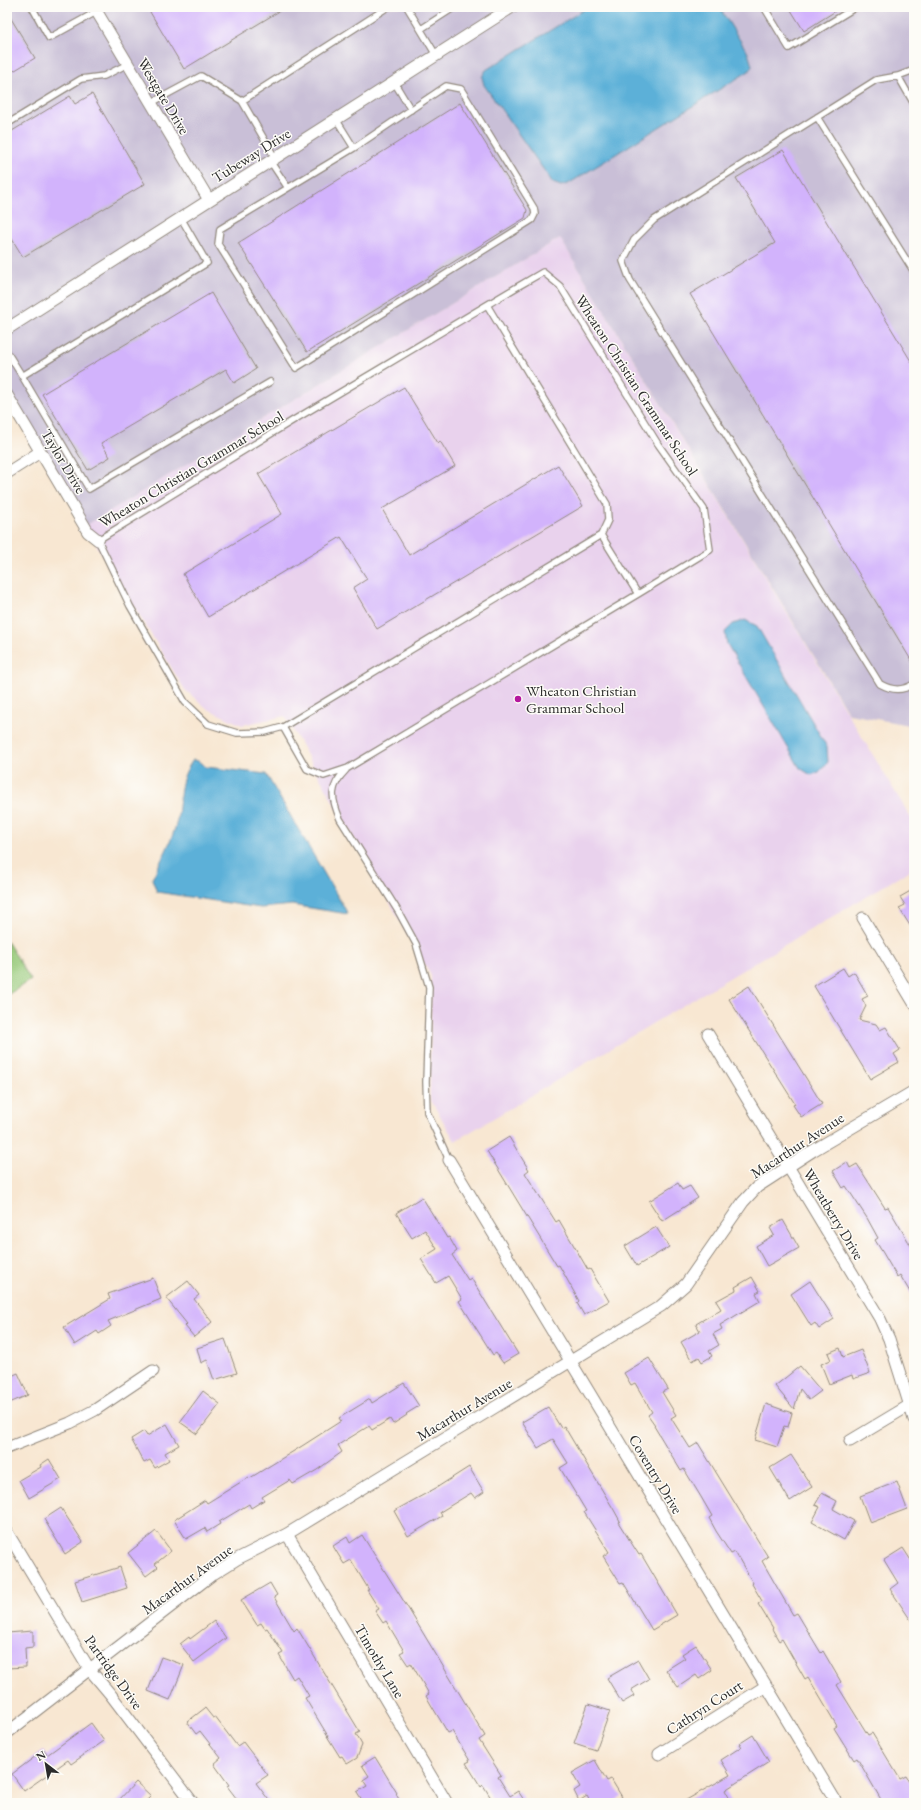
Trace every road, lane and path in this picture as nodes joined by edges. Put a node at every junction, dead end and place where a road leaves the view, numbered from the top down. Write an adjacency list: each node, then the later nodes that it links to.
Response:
1 (32, 7): 8 (lane)
2 (388, 7): 15 (lane)
3 (407, 7): 9 (lane)
4 (456, 7): 9 (lane)
5 (512, 7): 10 (street, Tubeway Drive)
6 (764, 7): 7 (lane)
7 (856, 7)
8 (95, 9): 11 (street, Westgate Drive)
9 (421, 29): 10 (lane)
10 (436, 55): 14 (street, Tubeway Drive)
11 (128, 64): 16 (street, Westgate Drive); 21 (lane)
12 (914, 70): 13 (lane)
13 (898, 76): 17 (lane); 19 (lane)
14 (394, 82): 18 (lane); 20 (street, Tubeway Drive)
15 (242, 101): 16 (lane); 23 (lane)
16 (151, 103): 25 (street, Westgate Drive)
17 (914, 104)
18 (411, 110): 22 (lane); 24 (lane)
19 (817, 117): 27 (lane); 39 (lane)
20 (336, 119): 22 (lane); 23 (street, Tubeway Drive)
21 (7, 124)
22 (354, 148): 24 (lane)
23 (273, 159): 24 (lane); 25 (street, Tubeway Drive)
24 (288, 188)
25 (209, 200): 26 (street, Tubeway Drive)
26 (181, 218): 29 (street, Tubeway Drive); 31 (lane)
27 (914, 272)
28 (487, 305): 36 (lane); 37 (lane, Wheaton Christian Grammar School); 38 (lane, Wheaton Christian Grammar School)
29 (9, 325)
30 (7, 352): 31 (lane)
31 (22, 376): 32 (lane)
32 (270, 382)
33 (7, 395): 34 (street, Taylor Drive)
34 (40, 452): 35 (street); 37 (street, Taylor Drive)
35 (7, 474)
36 (601, 535): 38 (lane); 40 (lane, Wheaton Christian Grammar School)
37 (98, 540): 40 (lane, Wheaton Christian Grammar School)
38 (638, 594): 41 (lane)
39 (914, 684)
40 (282, 727): 41 (lane)
41 (348, 768): 46 (lane)
42 (863, 918): 43 (street)
43 (914, 1003)
44 (708, 1034): 47 (street, Wheatberry Drive)
45 (914, 1091): 47 (street, Macarthur Avenue)
46 (449, 1160): 48 (street, Coventry Drive)
47 (788, 1167): 48 (street, Macarthur Avenue); 50 (street, Wheatberry Drive)
48 (571, 1362): 55 (street, Macarthur Avenue); 57 (street, Coventry Drive)
49 (153, 1371): 53 (street)
50 (910, 1405): 51 (street, Wheatberry Drive); 52 (street)
51 (914, 1419)
52 (850, 1441)
53 (7, 1448)
54 (7, 1532): 56 (street, Partridge Drive)
55 (287, 1534): 56 (street, Macarthur Avenue); 61 (street, Timothy Lane)
56 (90, 1670): 58 (street, Macarthur Avenue); 60 (street, Partridge Drive)
57 (766, 1686): 59 (street, Cathryn Court); 62 (street, Coventry Drive)
58 (7, 1733)
59 (659, 1754)
60 (193, 1803)
61 (447, 1803)
62 (837, 1803)

